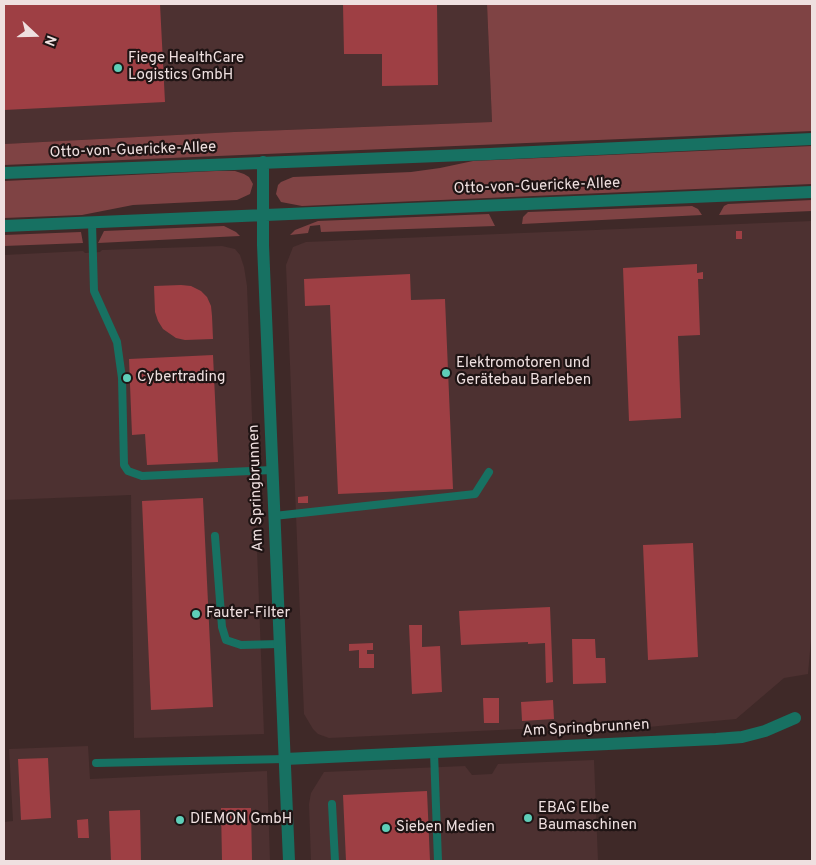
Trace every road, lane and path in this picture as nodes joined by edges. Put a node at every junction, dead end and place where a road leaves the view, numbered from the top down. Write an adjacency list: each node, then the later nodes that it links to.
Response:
1 (812, 139): 2 (street, Otto-von-Guericke-Allee)
2 (263, 162): 3 (street, Otto-von-Guericke-Allee); 5 (street)
3 (4, 173)
4 (812, 192): 5 (street, Otto-von-Guericke-Allee)
5 (262, 215): 6 (street, Otto-von-Guericke-Allee); 8 (street, Am Springbrunnen)
6 (92, 223): 7 (street, Otto-von-Guericke-Allee); 8 (lane)
7 (4, 226)
8 (272, 470): 10 (street, Am Springbrunnen)
9 (489, 472): 10 (lane)
10 (274, 516): 12 (street, Am Springbrunnen)
11 (215, 536): 12 (lane)
12 (280, 644): 15 (street, Am Springbrunnen)
13 (795, 718): 14 (street, Am Springbrunnen)
14 (434, 752): 15 (street, Am Springbrunnen); 20 (lane)
15 (285, 759): 16 (lane); 18 (street, Am Springbrunnen)
16 (96, 763)
17 (332, 804): 19 (lane)
18 (289, 861)
19 (334, 861)
20 (438, 861)

